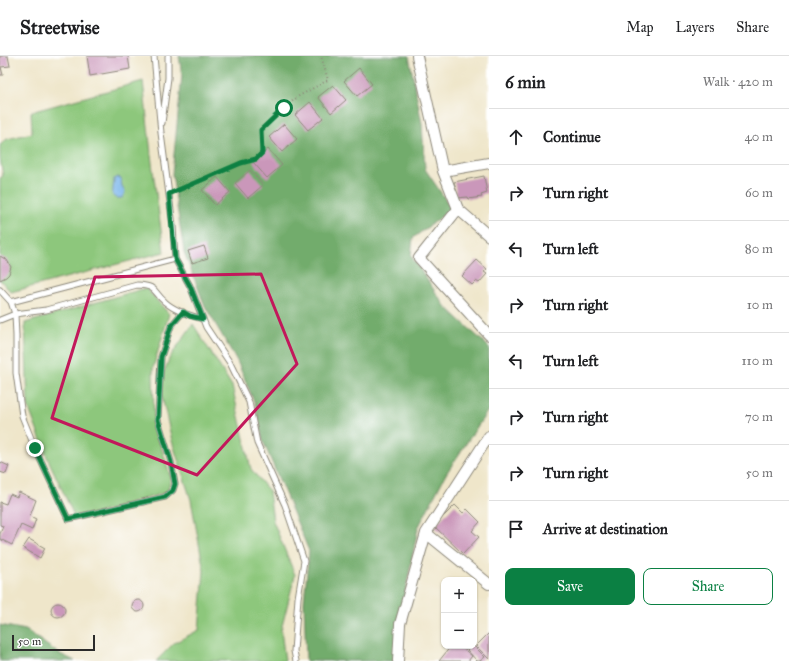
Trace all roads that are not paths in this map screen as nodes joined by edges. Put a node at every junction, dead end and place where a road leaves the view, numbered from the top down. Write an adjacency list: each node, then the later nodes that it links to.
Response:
1 (154, 56): 4 (lane)
2 (168, 56): 4 (lane)
3 (417, 56): 6 (street)
4 (161, 133): 9 (lane)
5 (489, 163): 6 (street)
6 (443, 171): 7 (street)
7 (458, 209): 8 (street); 16 (street)
8 (489, 236)
9 (175, 259): 11 (lane); 14 (lane)
10 (0, 290): 11 (lane)
11 (11, 302): 13 (lane)
12 (183, 312): 13 (lane); 13 (lane); 14 (lane)
13 (15, 314): 15 (lane)
14 (203, 319): 20 (lane)
15 (0, 320)
16 (489, 335)
17 (489, 436): 18 (street)
18 (426, 533): 19 (street); 21 (street)
19 (489, 584)
20 (296, 661)
21 (398, 661)

